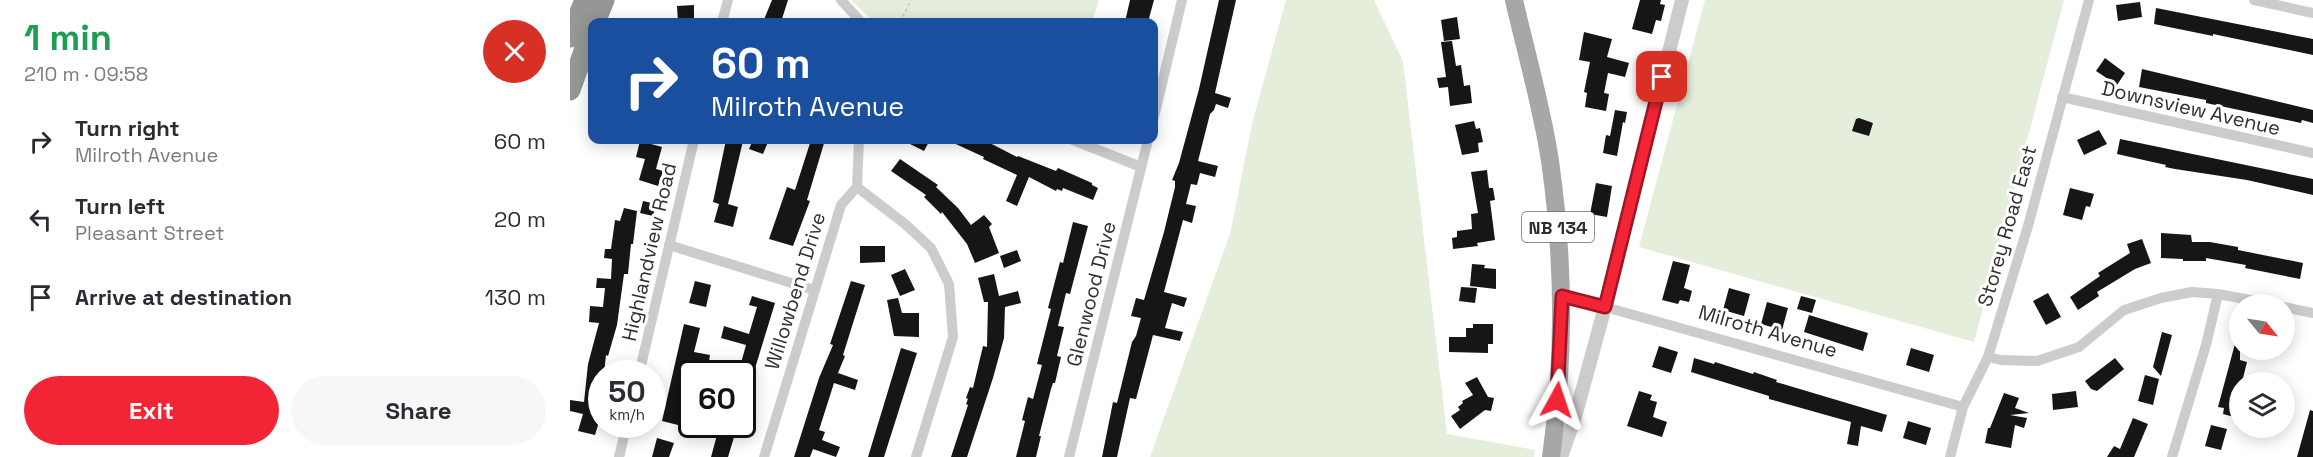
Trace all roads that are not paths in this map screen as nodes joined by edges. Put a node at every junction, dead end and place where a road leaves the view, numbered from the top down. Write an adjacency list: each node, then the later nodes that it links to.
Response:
1 (585, 0): 14 (highway)
2 (604, 0): 11 (highway)
3 (728, 0): 12 (street)
4 (841, 0): 13 (street)
5 (1182, 0): 18 (street)
6 (1514, 0): 29 (main road, NB 134)
7 (1682, 0): 31 (street)
8 (2089, 0): 17 (street, Storey Road East)
9 (2254, 0): 10 (street)
10 (2313, 13)
11 (597, 18)
12 (723, 18)
13 (857, 18)
14 (570, 37)
15 (588, 39): 16 (highway)
16 (570, 90)
17 (2062, 97): 23 (street, Downsview Avenue); 34 (street, Storey Road East)
18 (1158, 100)
19 (693, 144): 26 (street, Highlandview Road)
20 (859, 144): 25 (street)
21 (1083, 144): 24 (street)
22 (1147, 144): 24 (street, Glenwood Drive)
23 (2313, 153)
24 (1141, 167): 41 (street, Glenwood Drive)
25 (857, 187): 27 (street, Willowbend Drive); 40 (street)
26 (669, 244): 27 (street); 35 (street, Highlandview Road)
27 (814, 290): 39 (street, Willowbend Drive)
28 (2218, 294): 30 (street); 34 (street); 45 (street)
29 (1562, 296): 31 (street, Milroth Avenue); 42 (main road, NB 134)
30 (2229, 296)
31 (1605, 307): 36 (street, Milroth Avenue); 43 (street)
32 (2295, 309): 33 (street)
33 (2313, 313)
34 (1988, 357): 36 (street, Storey Road East)
35 (642, 360)
36 (1963, 407): 44 (street, Storey Road East)
37 (624, 438): 38 (street)
38 (619, 457)
39 (764, 457)
40 (916, 457)
41 (1069, 457)
42 (1551, 457)
43 (1561, 457)
44 (1950, 457)
45 (2172, 457)

